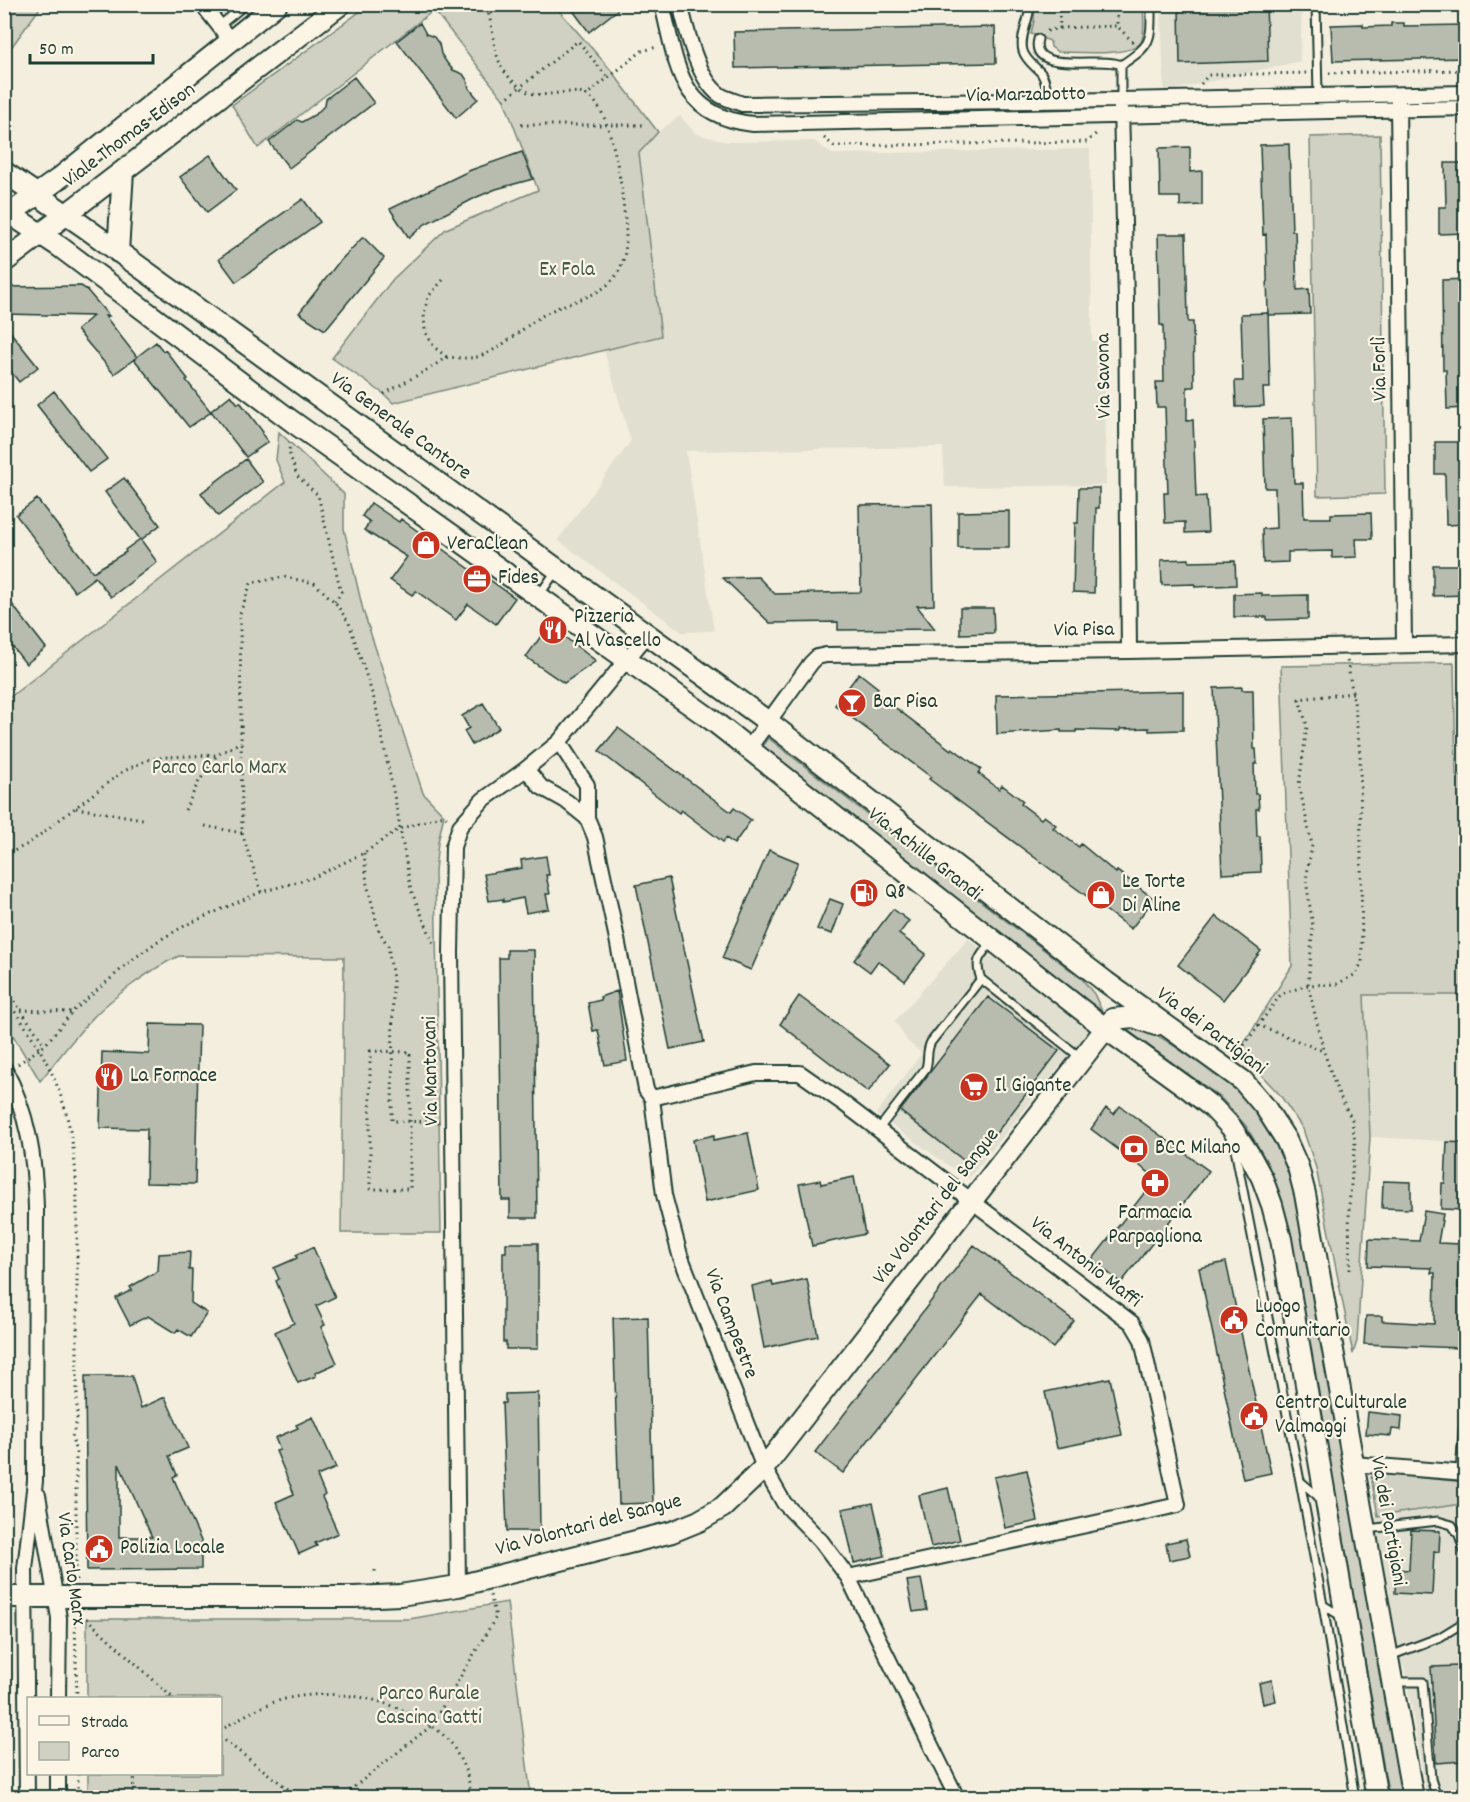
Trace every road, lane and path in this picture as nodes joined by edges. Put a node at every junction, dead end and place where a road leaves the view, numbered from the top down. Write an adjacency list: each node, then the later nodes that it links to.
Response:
1 (202, 4): 14 (street)
2 (246, 4): 14 (lane)
3 (277, 4): 14 (street, Viale Thomas Edison)
4 (341, 4): 36 (street, Viale Thomas Edison)
5 (485, 4): 22 (path)
6 (662, 4): 32 (street, Via Marzabotto)
7 (681, 4): 28 (street, Via Marzabotto)
8 (1030, 4): 28 (lane)
9 (1059, 4): 13 (path)
10 (1117, 4): 13 (path)
11 (1151, 4): 17 (lane)
12 (1316, 4): 25 (lane)
13 (1117, 26): 17 (path)
14 (224, 33): 38 (street, Viale Thomas Edison)
15 (1038, 39): 18 (lane)
16 (660, 47): 21 (path)
17 (1142, 51): 18 (lane)
18 (1121, 65): 29 (lane)
19 (1466, 70): 20 (path)
20 (1331, 73)
21 (607, 77): 22 (path); 26 (path)
22 (519, 86): 26 (path); 27 (path)
23 (1466, 93): 24 (street, Via Marzabotto)
24 (1399, 94): 25 (street, Via Marzabotto); 31 (street, Via Forlì)
25 (1318, 95): 29 (street, Via Marzabotto)
26 (585, 96): 34 (path)
27 (504, 100)
28 (1048, 100): 29 (street, Via Marzabotto)
29 (1121, 100): 32 (street, Via Savona)
30 (1466, 108): 31 (street, Via Marzabotto)
31 (1398, 109): 32 (street, Via Marzabotto); 53 (street, Via Forlì)
32 (1120, 115): 55 (street, Via Savona)
33 (521, 125): 34 (path)
34 (607, 125): 35 (path); 45 (path)
35 (645, 125)
36 (123, 171): 40 (street, Viale Thomas Edison); 42 (street)
37 (4, 172): 38 (street, Via Generale Cantore)
38 (37, 194): 39 (street, Viale Thomas Edison); 40 (street, Via Generale Cantore)
39 (6, 214): 41 (street)
40 (65, 214): 41 (street, Viale Thomas Edison); 42 (street, Via Generale Cantore)
41 (42, 234): 43 (street, Viale Thomas Edison); 47 (street)
42 (118, 252): 48 (street, Via Generale Cantore)
43 (4, 262)
44 (443, 280): 45 (path)
45 (448, 358): 46 (path)
46 (384, 394)
47 (293, 422): 49 (street); 50 (path)
48 (557, 570): 49 (lane); 51 (street, Via Generale Cantore)
49 (538, 596): 56 (street)
50 (335, 602): 60 (path); 70 (path)
51 (647, 635): 56 (street, Via Mantovani); 58 (street, Via Generale Cantore)
52 (1466, 644): 53 (street, Via Pisa)
53 (1404, 645): 54 (street, Via Pisa)
54 (1345, 646): 55 (street, Via Pisa); 57 (path)
55 (1129, 651): 58 (street, Via Pisa)
56 (628, 659): 59 (street, Via Mantovani); 61 (street, Via Achille Grandi)
57 (1353, 693): 79 (path); 79 (path)
58 (768, 721): 61 (street, Via Pisa); 78 (street, Via Achille Grandi)
59 (559, 741): 63 (street, Via Mantovani); 66 (street, Via Campestre)
60 (241, 742): 62 (path); 71 (path)
61 (749, 748): 75 (street, Via Achille Grandi)
62 (217, 755): 64 (path); 65 (path)
63 (526, 769): 66 (street); 69 (street, Via Mantovani)
64 (76, 808): 67 (path); 73 (path)
65 (185, 810)
66 (587, 818): 94 (street, Via Campestre)
67 (143, 819)
68 (205, 826): 71 (path)
69 (460, 826): 70 (path); 76 (street, Via Mantovani)
70 (399, 829): 72 (path); 76 (path)
71 (242, 833): 74 (path)
72 (364, 853): 74 (path); 89 (path)
73 (4, 856)
74 (261, 892): 83 (path)
75 (994, 940): 77 (lane); 84 (street, Via Achille Grandi)
76 (451, 952): 96 (street, Via Mantovani)
77 (981, 979): 91 (lane); 98 (lane)
78 (1106, 982): 84 (street); 86 (street, Via dei Partigiani)
79 (1308, 985): 85 (path); 90 (path)
80 (4, 986): 82 (path)
81 (4, 997): 88 (path)
82 (21, 1010): 83 (path); 87 (path)
83 (72, 1012): 87 (path)
84 (1110, 1024): 86 (street); 91 (street, Via Volontari del Sangue); 97 (street)
85 (1258, 1025): 90 (path); 92 (path)
86 (1171, 1030): 92 (street, Via dei Partigiani)
87 (45, 1045): 88 (path)
88 (40, 1048): 93 (path); 113 (path)
89 (392, 1051): 95 (path); 95 (path); 95 (path)
90 (1324, 1052): 100 (path)
91 (1082, 1058): 99 (street, Via Volontari del Sangue)
92 (1226, 1069): 102 (street, Via dei Partigiani)
93 (5, 1070): 105 (street, Via Carlo Marx)
94 (652, 1098): 98 (street, Via Antonio Maffi); 103 (street, Via Campestre)
95 (410, 1122): 96 (path)
96 (454, 1122): 115 (street, Via Mantovani)
97 (1231, 1127): 106 (lane); 107 (street)
98 (878, 1130): 99 (street, Via Antonio Maffi)
99 (971, 1202): 103 (street, Via Volontari del Sangue); 112 (street, Via Antonio Maffi)
100 (1350, 1270)
101 (1466, 1394): 104 (lane)
102 (1353, 1464): 104 (street); 108 (street, Via dei Partigiani)
103 (764, 1468): 112 (street, Via Campestre); 114 (street, Via Volontari del Sangue)
104 (1463, 1472)
105 (35, 1481): 117 (street, Via Carlo Marx); 118 (street, Via Carlo Marx)
106 (1300, 1481): 107 (lane); 119 (lane)
107 (1325, 1501): 120 (street)
108 (1364, 1529): 109 (lane); 124 (street, Via dei Partigiani)
109 (1466, 1556)
110 (375, 1570): 111 (path)
111 (375, 1576)
112 (848, 1577): 144 (street, Via Campestre)
113 (76, 1579)
114 (487, 1579): 115 (street, Via Volontari del Sangue); 131 (path)
115 (458, 1586): 118 (street, Via Volontari del Sangue)
116 (4, 1597): 117 (street, Via Volontari del Sangue)
117 (25, 1597): 118 (street, Via Volontari del Sangue); 137 (street, Via Carlo Marx)
118 (56, 1597): 128 (street, Via Carlo Marx)
119 (1323, 1605): 120 (lane); 145 (lane)
120 (1345, 1618): 146 (street)
121 (87, 1619): 130 (path)
122 (1466, 1621): 124 (lane)
123 (76, 1625): 129 (path)
124 (1388, 1657): 127 (street, Via dei Partigiani)
125 (1466, 1663): 126 (lane)
126 (1466, 1672)
127 (1392, 1682): 147 (street, Via dei Partigiani); 148 (lane)
128 (58, 1697)
129 (78, 1697)
130 (172, 1697)
131 (431, 1726): 132 (path); 142 (path); 143 (path)
132 (222, 1730)
133 (222, 1738): 141 (path)
134 (58, 1775): 138 (street)
135 (78, 1775): 139 (path)
136 (135, 1775): 140 (path)
137 (27, 1797)
138 (58, 1797)
139 (78, 1797)
140 (132, 1797)
141 (300, 1797)
142 (340, 1797)
143 (470, 1797)
144 (957, 1797)
145 (1355, 1797)
146 (1377, 1797)
147 (1413, 1797)
148 (1437, 1797)

